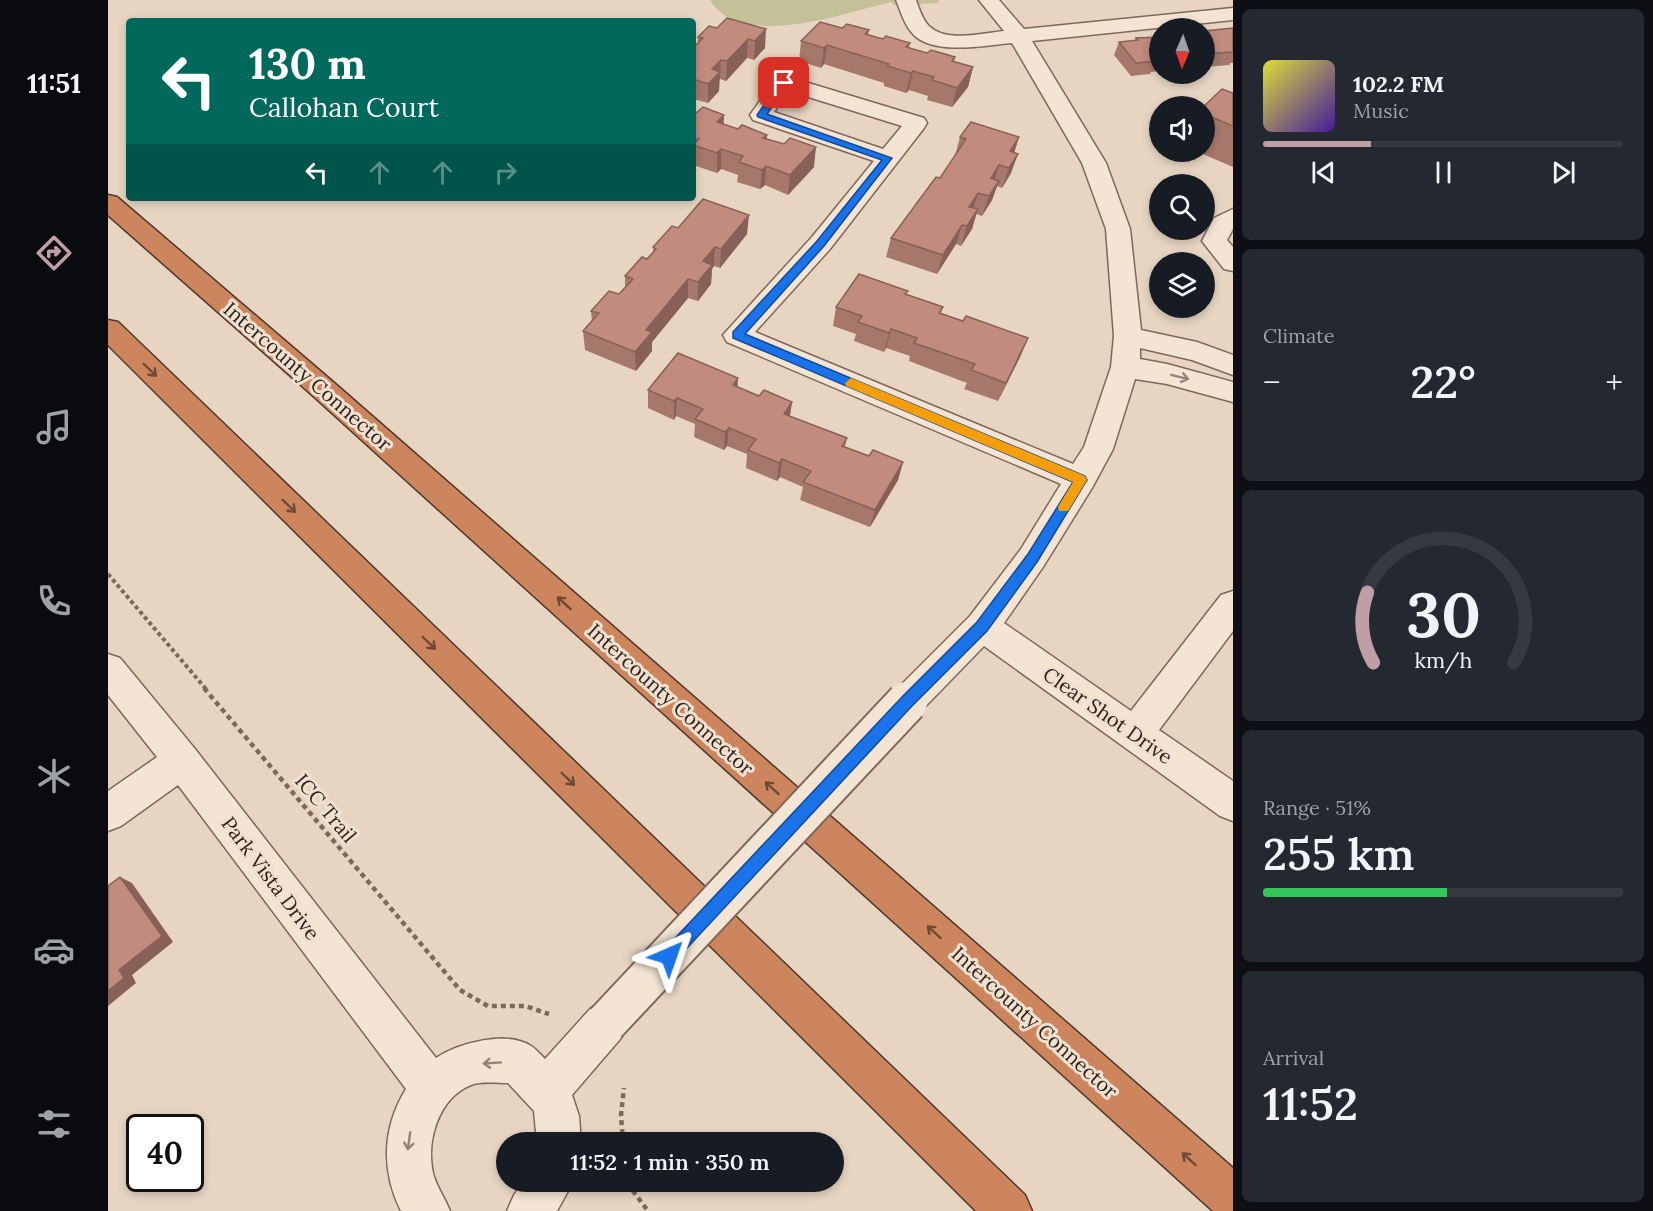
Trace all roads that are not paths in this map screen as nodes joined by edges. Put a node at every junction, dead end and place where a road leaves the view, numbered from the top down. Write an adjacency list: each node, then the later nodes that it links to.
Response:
1 (906, 0): 4 (street)
2 (989, 0): 4 (street)
3 (1233, 14): 4 (street)
4 (1020, 38): 10 (street)
5 (888, 158): 5 (street); 14 (street)
6 (108, 202): 25 (highway, Intercounty Connector, one-way to 6)
7 (1233, 217): 8 (street)
8 (1233, 263)
9 (108, 329): 27 (highway, one-way to 27)
10 (1128, 336): 11 (street); 12 (street)
11 (1233, 365)
12 (1125, 367): 13 (street, one-way to 13); 14 (street)
13 (1233, 392)
14 (1081, 480): 16 (street)
15 (1233, 605): 18 (street)
16 (982, 626): 18 (street, Clear Shot Drive); 23 (street, bridge)
17 (108, 669): 19 (street, Park Vista Drive)
18 (1135, 734): 20 (street, Clear Shot Drive)
19 (182, 761): 21 (street); 22 (street, Park Vista Drive)
20 (1233, 803)
21 (108, 813)
22 (432, 1088): 23 (street, one-way to 22); 26 (street, one-way to 26)
23 (548, 1090): 24 (street)
24 (560, 1132)
25 (1233, 1198)
26 (427, 1211)
27 (1009, 1211)

